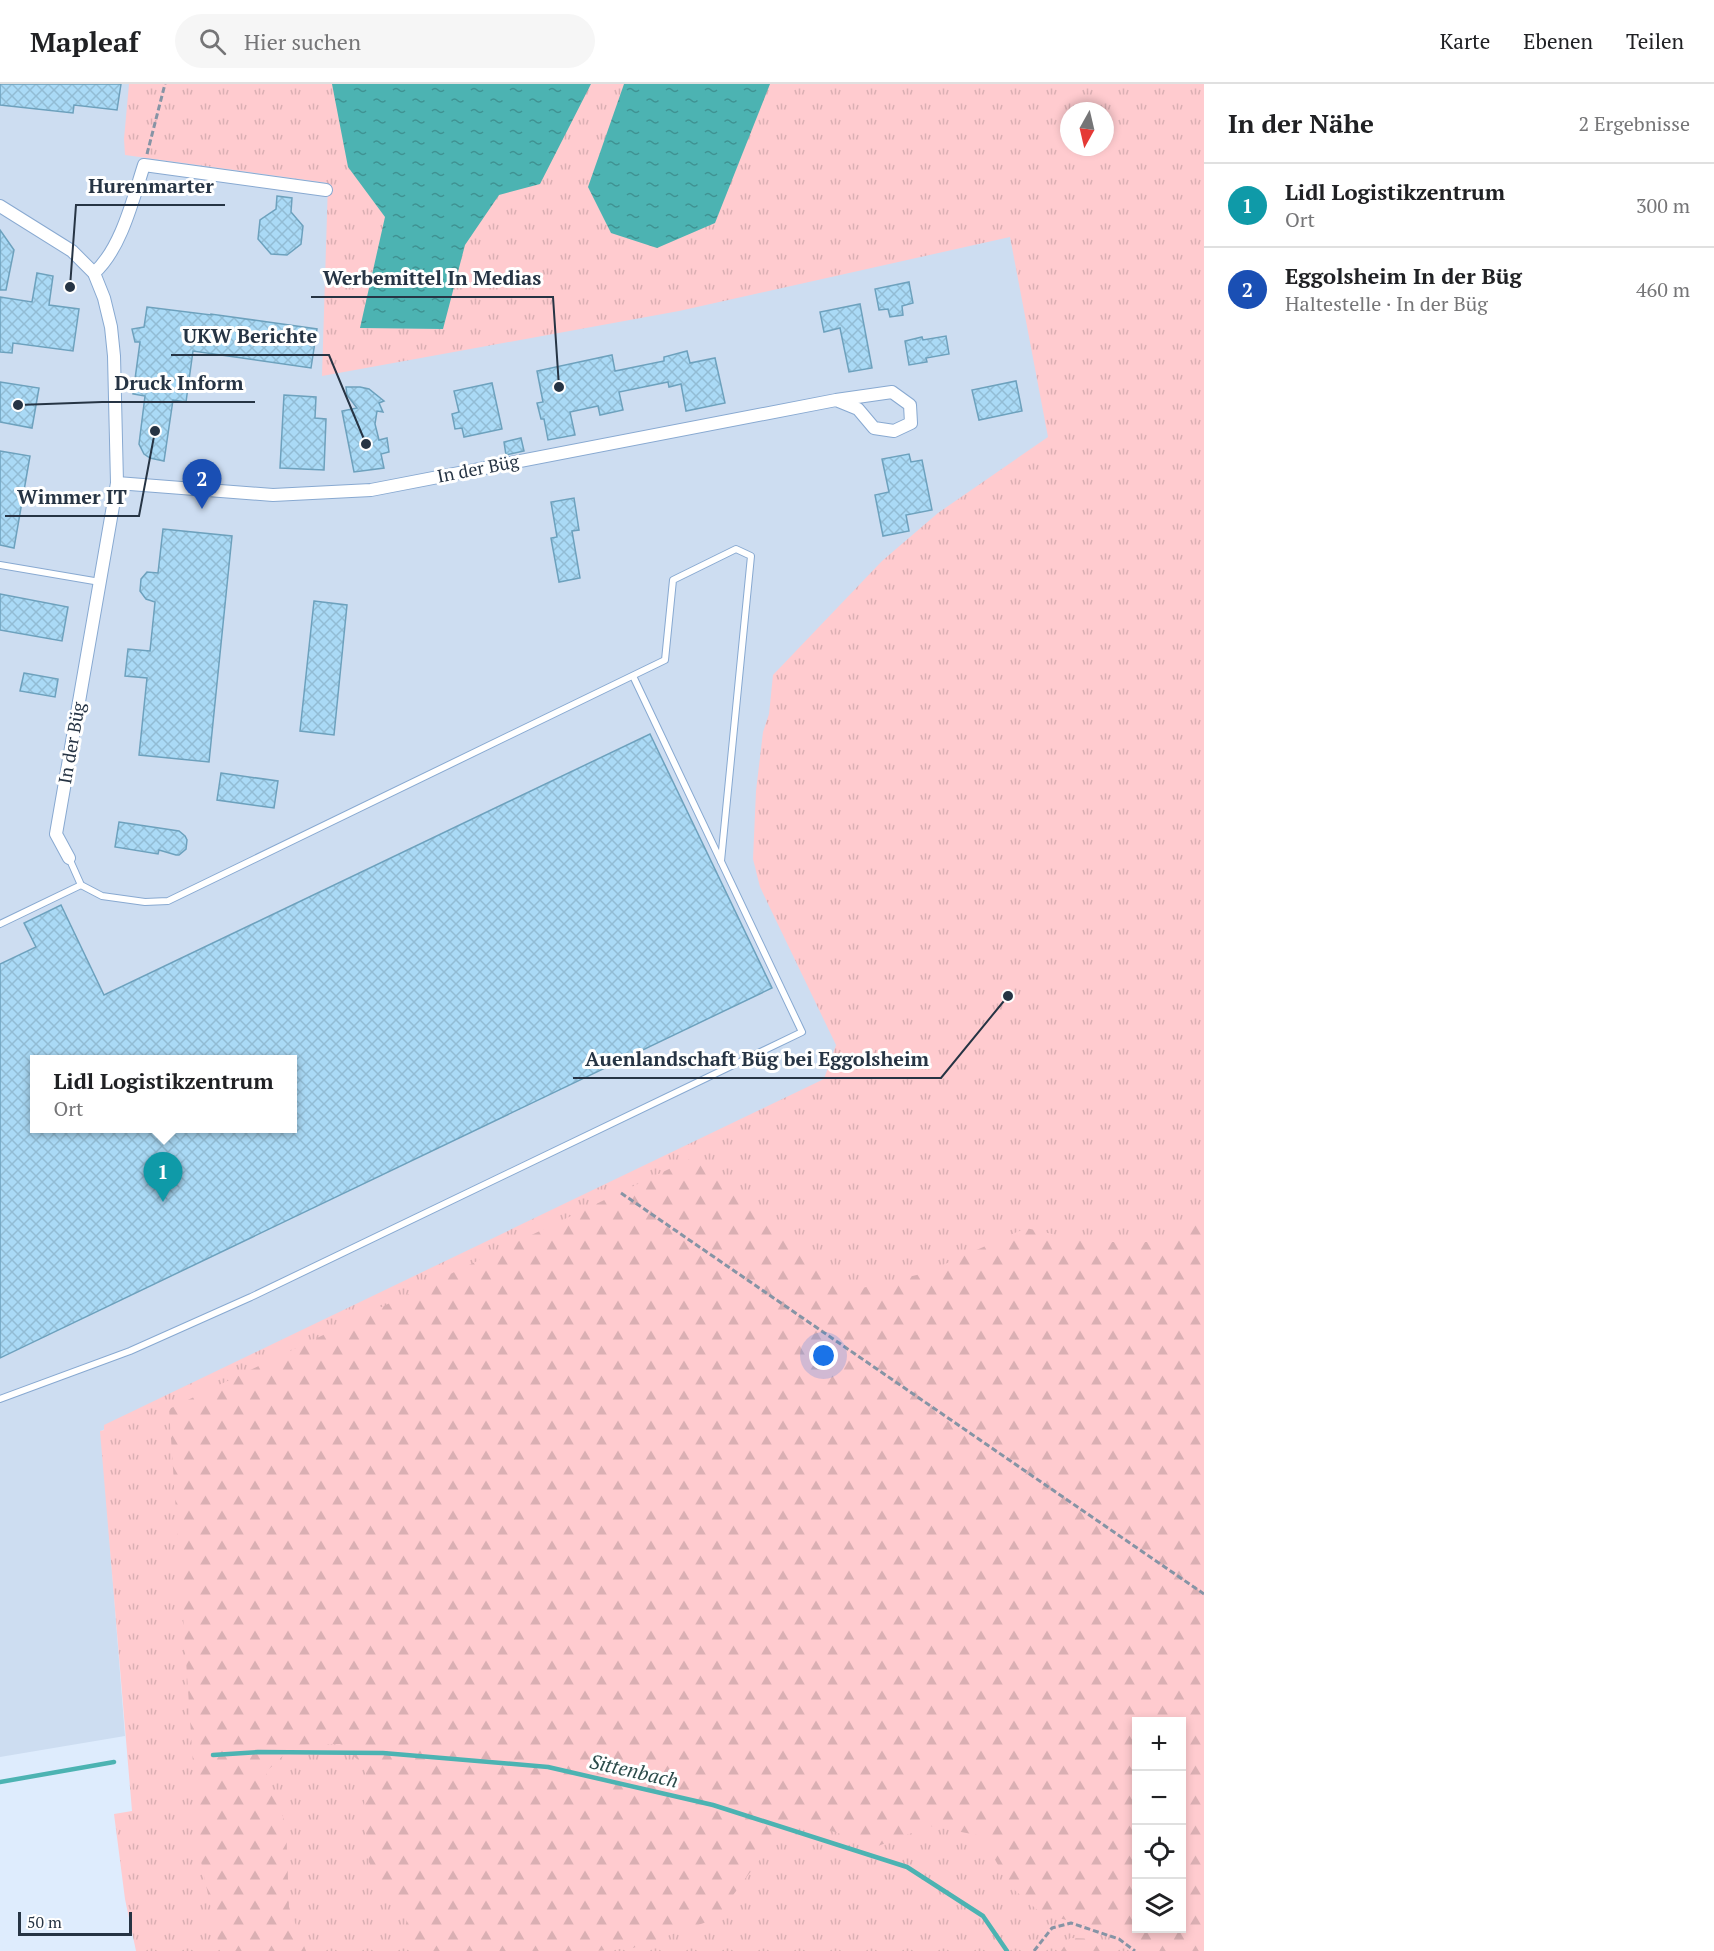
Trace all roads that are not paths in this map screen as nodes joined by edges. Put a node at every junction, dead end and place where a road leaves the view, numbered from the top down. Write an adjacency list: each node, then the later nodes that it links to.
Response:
1 (326, 190): 3 (street)
2 (0, 206): 3 (street, In der Büg)
3 (94, 273): 5 (street, In der Büg)
4 (836, 400): 4 (street, In der Büg); 5 (street, In der Büg)
5 (117, 483): 7 (street, In der Büg)
6 (0, 565): 7 (lane)
7 (101, 582): 9 (street, In der Büg)
8 (633, 676): 10 (lane); 10 (lane); 11 (lane)
9 (69, 858): 11 (lane)
10 (721, 861): 13 (lane)
11 (81, 885): 12 (lane)
12 (0, 924)
13 (0, 1399)

